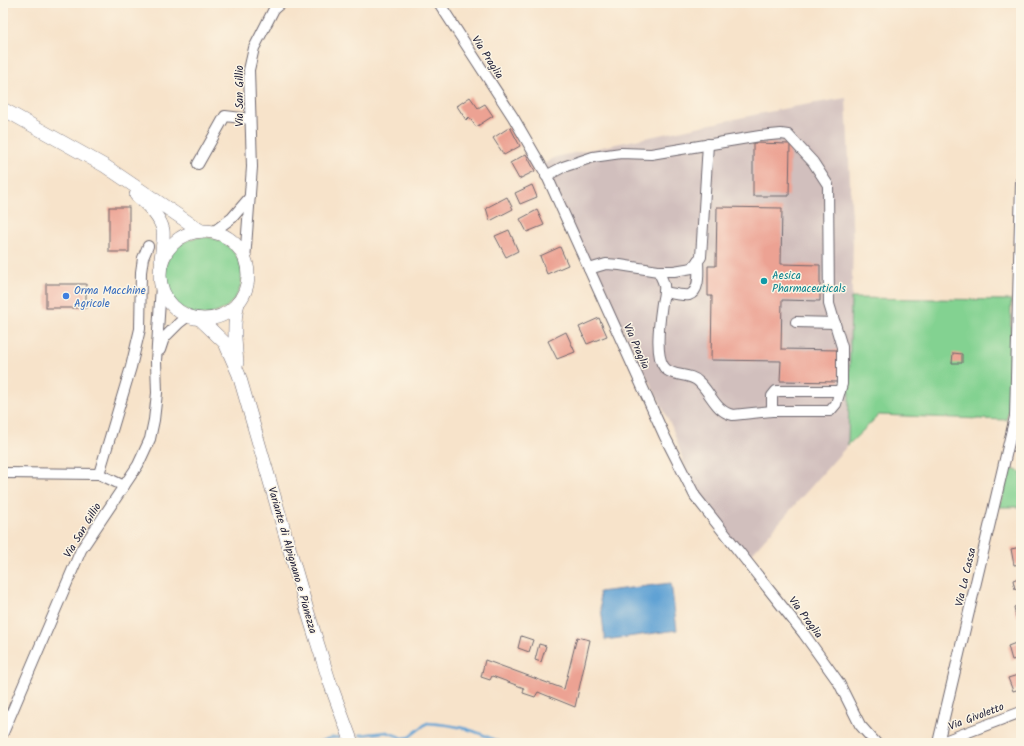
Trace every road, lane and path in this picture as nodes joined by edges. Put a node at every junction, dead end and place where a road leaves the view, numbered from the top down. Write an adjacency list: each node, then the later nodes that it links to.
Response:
1 (281, 3): 4 (street, Via San Gillio)
2 (439, 3): 8 (street, Via Praglia)
3 (3, 109): 7 (main road, Variante di Alpignano e Pianezza)
4 (250, 119): 6 (street); 10 (street, Via San Gillio)
5 (708, 144): 8 (street); 14 (street); 23 (street)
6 (198, 164)
7 (105, 166): 11 (main road, Variante di Alpignano e Pianezza); 15 (main road, Variante di Alpignano e Pianezza)
8 (546, 176): 16 (street, Via Praglia)
9 (1021, 182): 28 (street, Via La Cassa)
10 (250, 198): 11 (street); 13 (street, Via San Gillio)
11 (207, 231): 13 (main road, Variante di Alpignano e Pianezza); 15 (main road, Variante di Alpignano e Pianezza)
12 (148, 246): 30 (street)
13 (245, 260): 20 (main road, Variante di Alpignano e Pianezza)
14 (698, 260): 17 (street); 19 (street)
15 (161, 263): 18 (main road, Variante di Alpignano e Pianezza)
16 (589, 269): 17 (street); 35 (street, Via Praglia)
17 (658, 271): 19 (street)
18 (161, 286): 21 (main road, Variante di Alpignano e Pianezza); 24 (street, Via San Gillio)
19 (664, 292): 27 (street)
20 (238, 303): 21 (main road, Variante di Alpignano e Pianezza); 25 (main road, Variante di Alpignano e Pianezza)
21 (194, 318): 24 (street, Via San Gillio); 25 (main road, Variante di Alpignano e Pianezza)
22 (796, 322): 23 (street)
23 (835, 322): 26 (street)
24 (156, 361): 31 (street, Via San Gillio)
25 (238, 375): 34 (main road, Variante di Alpignano e Pianezza)
26 (840, 391): 27 (street); 27 (street)
27 (772, 411)
28 (1018, 417): 36 (street, Via La Cassa)
29 (3, 473): 30 (street)
30 (99, 474): 31 (street)
31 (124, 486): 33 (street, Via San Gillio)
32 (1021, 712): 36 (street, Via Givoletto)
33 (3, 733)
34 (352, 743)
35 (876, 743)
36 (939, 743)

